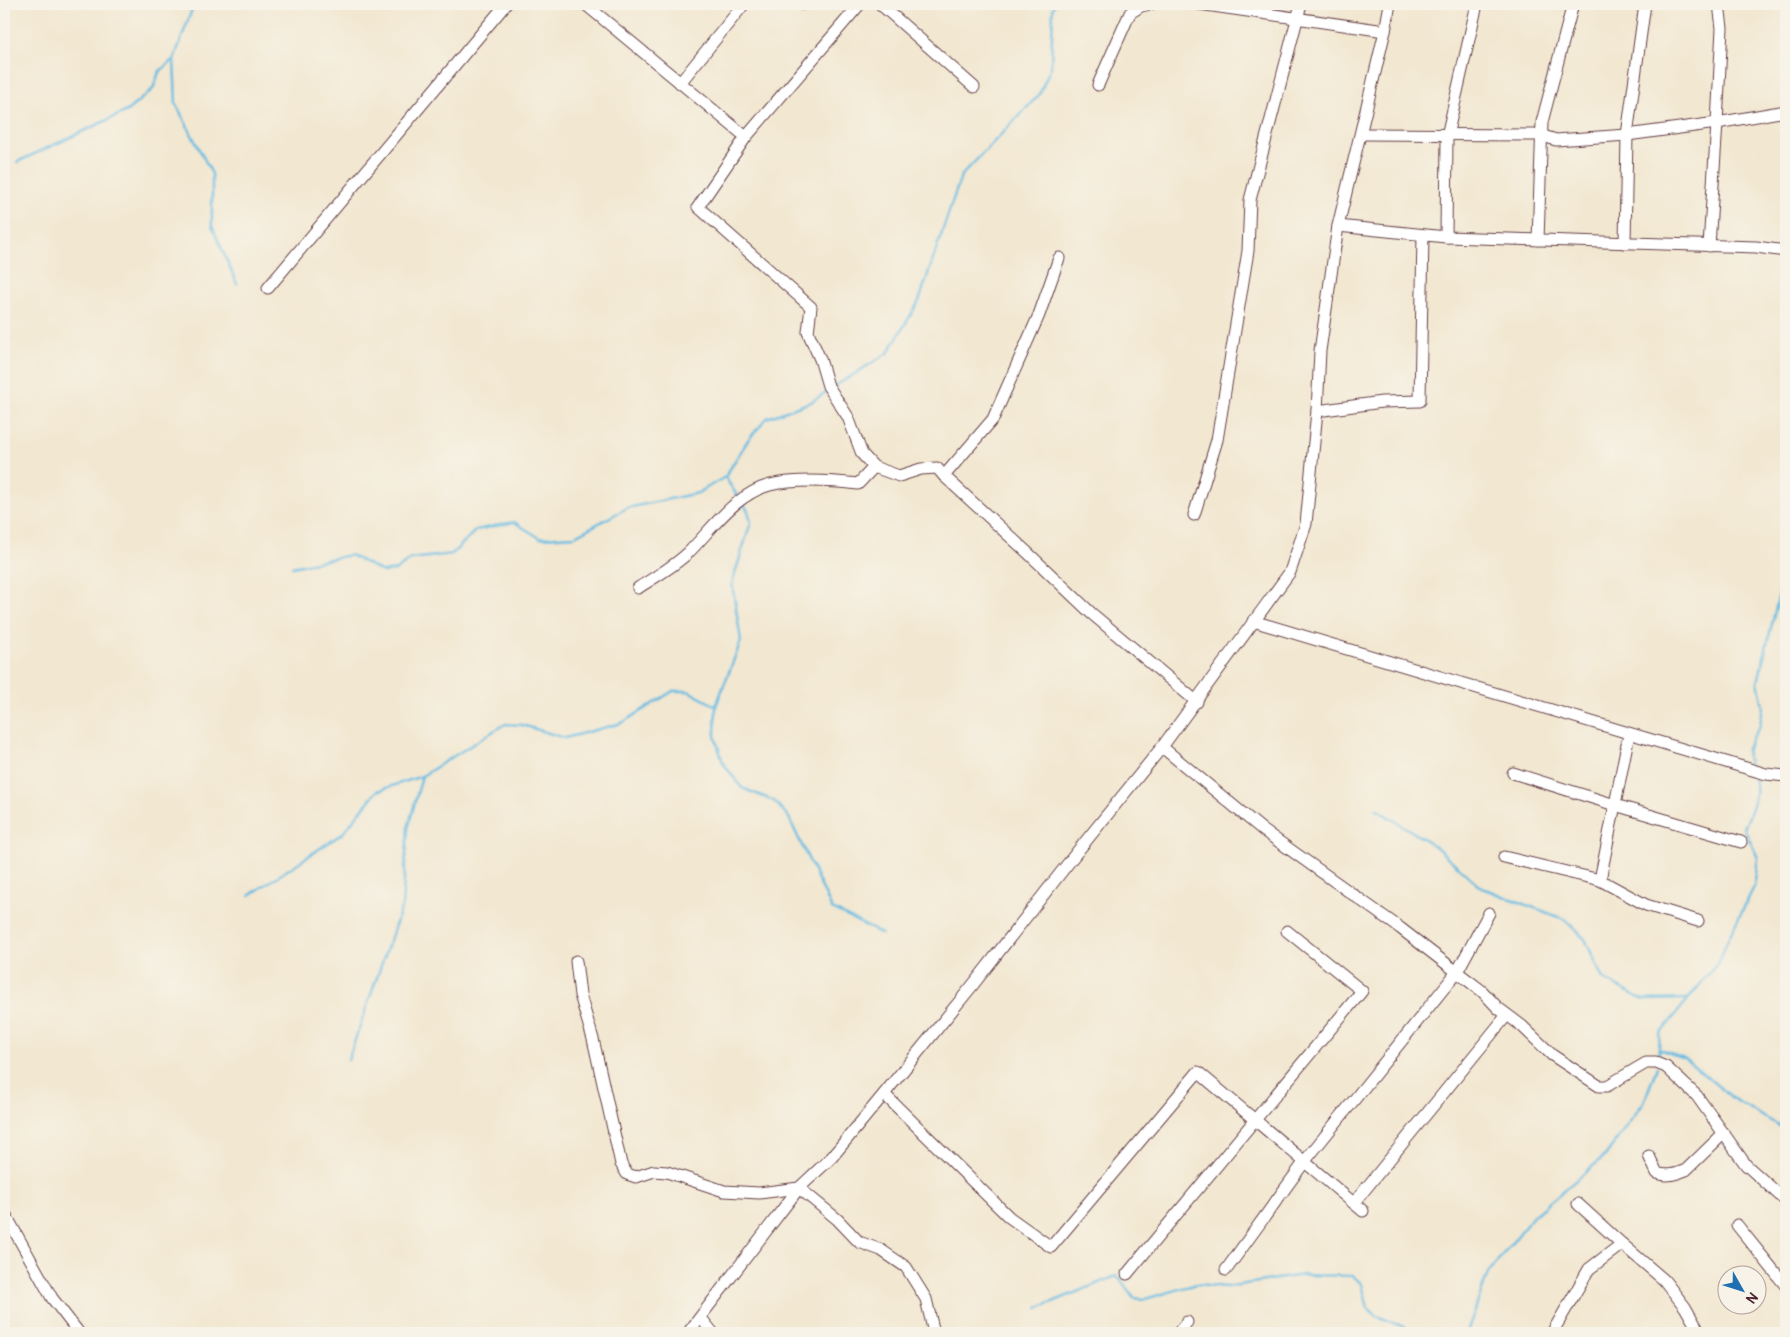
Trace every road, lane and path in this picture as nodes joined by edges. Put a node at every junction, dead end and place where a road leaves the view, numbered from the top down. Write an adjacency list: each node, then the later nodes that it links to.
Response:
1 (506, 4): 34 (street)
2 (585, 4): 16 (street)
3 (744, 4): 16 (street)
4 (860, 4): 25 (street)
5 (880, 4): 18 (street)
6 (1151, 4): 17 (street)
7 (1200, 4): 14 (street)
8 (1301, 4): 14 (street)
9 (1390, 4): 15 (street)
10 (1478, 4): 23 (street)
11 (1573, 4): 24 (street)
12 (1645, 4): 22 (street)
13 (1720, 4): 20 (street)
14 (1298, 18): 15 (street); 38 (street)
15 (1385, 31): 21 (street)
16 (680, 83): 25 (street)
17 (1098, 85)
18 (974, 87)
19 (1786, 111): 20 (street)
20 (1718, 123): 22 (street); 31 (street)
21 (1361, 134): 23 (street); 26 (street)
22 (1627, 135): 24 (street); 30 (street)
23 (1447, 136): 24 (street); 28 (street)
24 (1540, 136): 29 (street)
25 (746, 137): 36 (street)
26 (1338, 226): 27 (street); 35 (street)
27 (1423, 235): 28 (street); 35 (street)
28 (1446, 237): 29 (street)
29 (1538, 240): 30 (street)
30 (1625, 243): 31 (street)
31 (1709, 246): 32 (street)
32 (1786, 251)
33 (1059, 258): 37 (street)
34 (268, 288)
35 (1317, 411): 40 (street)
36 (874, 467): 37 (street); 39 (street)
37 (944, 476): 41 (street)
38 (1194, 516)
39 (638, 588)
40 (1253, 620): 41 (street); 42 (street)
41 (1197, 702): 43 (street)
42 (1629, 734): 45 (street); 46 (street)
43 (1162, 747): 54 (street); 56 (street)
44 (1513, 774): 46 (street)
45 (1786, 776)
46 (1614, 805): 47 (street); 49 (street)
47 (1741, 842)
48 (1504, 857): 49 (street)
49 (1600, 880): 51 (street)
50 (1489, 913): 54 (street)
51 (1698, 921)
52 (1287, 932): 57 (street)
53 (576, 961): 61 (street)
54 (1457, 972): 55 (street); 60 (street)
55 (1506, 1015): 58 (street); 63 (street)
56 (884, 1094): 57 (street); 61 (street)
57 (1254, 1119): 60 (street); 70 (street)
58 (1724, 1133): 59 (street); 62 (street)
59 (1649, 1156)
60 (1305, 1161): 63 (street); 69 (street)
61 (799, 1188): 72 (street); 77 (street)
62 (1786, 1201)
63 (1354, 1203): 65 (street)
64 (1578, 1204): 68 (street)
65 (1363, 1211)
66 (4, 1212): 74 (street)
67 (1737, 1224): 71 (street)
68 (1622, 1244): 79 (street); 80 (street)
69 (1226, 1270)
70 (1127, 1274)
71 (1786, 1286)
72 (701, 1318): 75 (street); 76 (street)
73 (1187, 1322): 78 (street)
74 (79, 1333)
75 (688, 1333)
76 (713, 1333)
77 (934, 1333)
78 (1178, 1333)
79 (1552, 1333)
80 (1700, 1333)

